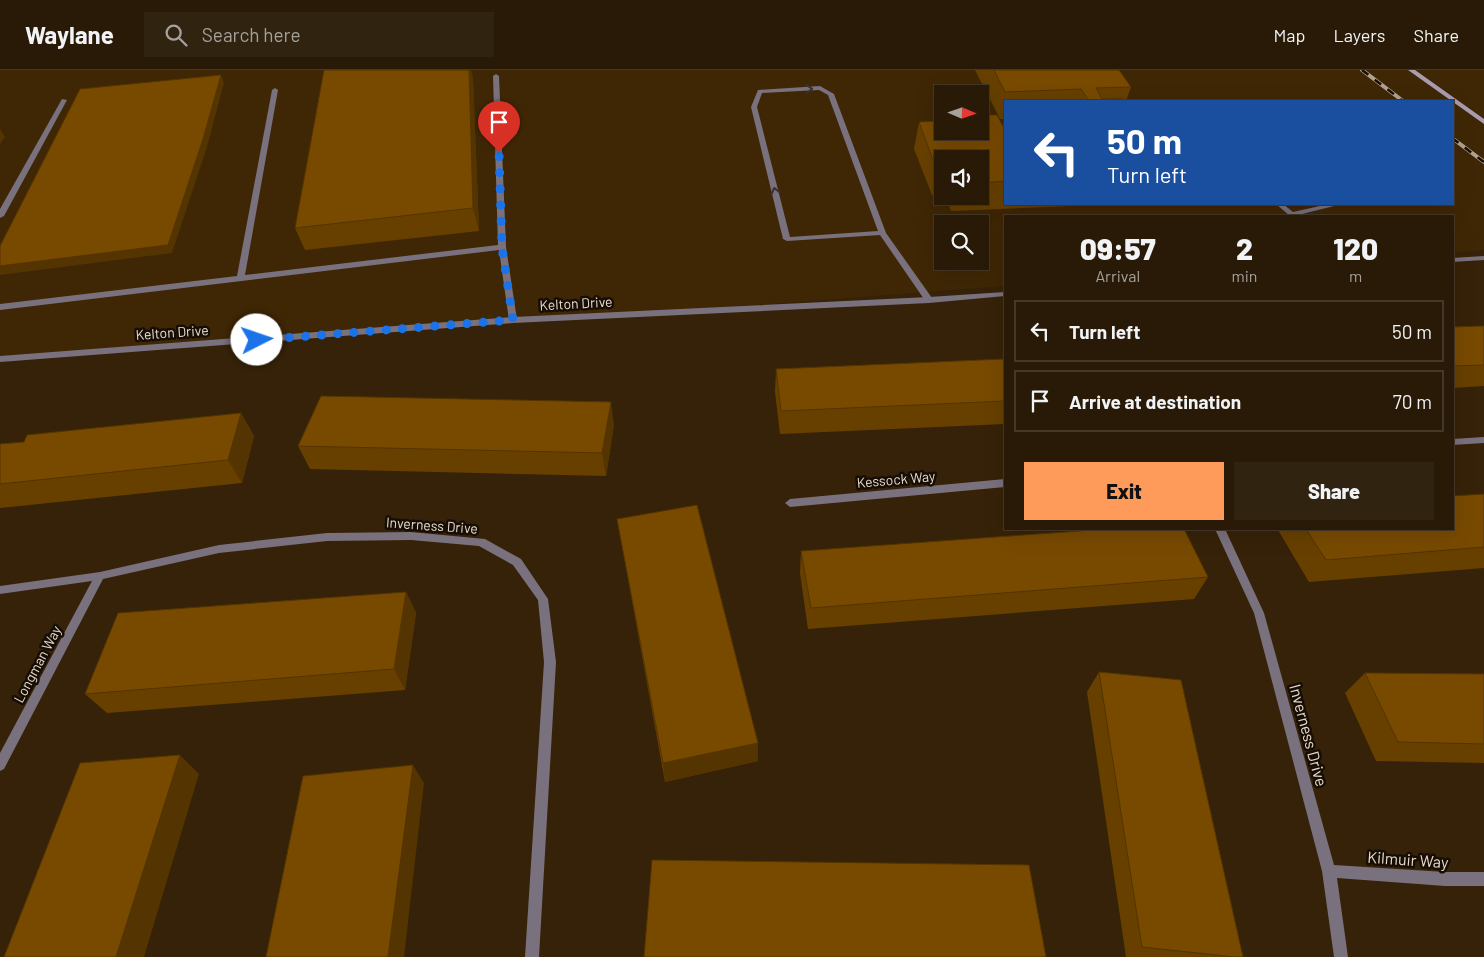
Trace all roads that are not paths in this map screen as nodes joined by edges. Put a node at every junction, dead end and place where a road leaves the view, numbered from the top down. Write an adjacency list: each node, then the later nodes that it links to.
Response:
1 (1411, 70): 5 (main road)
2 (496, 76): 13 (street)
3 (275, 90): 16 (street)
4 (64, 100): 11 (street)
5 (1453, 100)
6 (1454, 101): 7 (main road)
7 (1484, 122)
8 (1279, 205): 10 (street)
9 (1334, 205): 10 (street)
10 (1294, 215)
11 (0, 216)
12 (882, 233): 12 (street, one-way to 12); 18 (street)
13 (502, 248): 16 (street); 20 (street)
14 (1484, 258): 15 (street)
15 (1454, 260)
16 (241, 278): 19 (street)
17 (1004, 294): 18 (street, Kelton Drive)
18 (929, 300): 20 (street, Kelton Drive)
19 (0, 307)
20 (513, 320): 21 (street, Kelton Drive)
21 (0, 360)
22 (1484, 440): 23 (street)
23 (1454, 442)
24 (1004, 483): 25 (street, Kessock Way)
25 (790, 503)
26 (1220, 530): 30 (street, Inverness Drive)
27 (100, 576): 28 (street, Inverness Drive); 29 (street, Longman Way); 32 (street, Inverness Drive)
28 (0, 590)
29 (0, 765)
30 (1329, 871): 31 (street, Kilmuir Way); 33 (street, Inverness Drive)
31 (1484, 879)
32 (532, 957)
33 (1341, 957)

